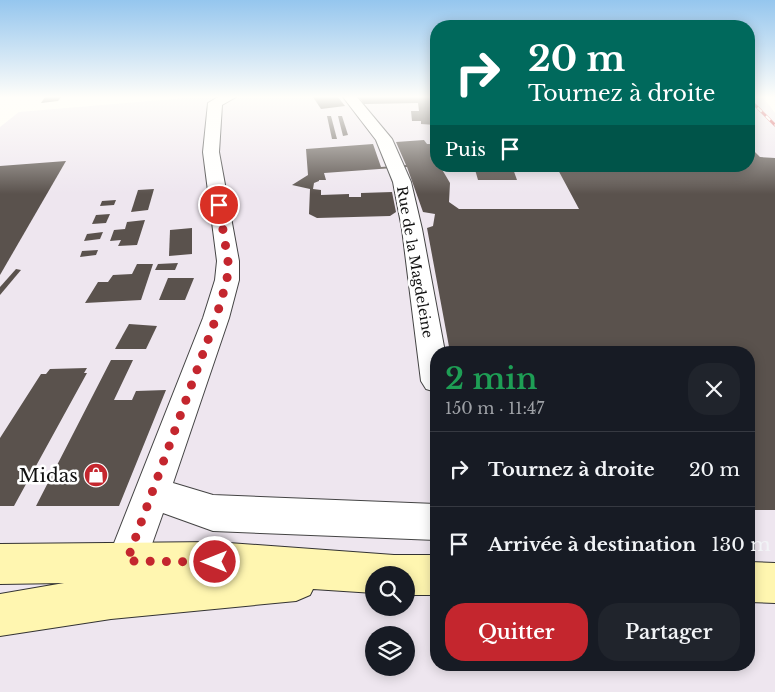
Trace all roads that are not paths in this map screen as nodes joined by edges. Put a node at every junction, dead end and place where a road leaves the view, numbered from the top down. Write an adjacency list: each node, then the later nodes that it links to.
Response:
1 (213, 129): 4 (street)
2 (376, 129): 3 (street, Rue de la Magdeleine)
3 (430, 346)
4 (152, 493): 5 (street); 6 (street)
5 (430, 522)
6 (127, 561): 7 (main road); 8 (main road)
7 (0, 564)
8 (365, 572)
9 (415, 575): 10 (main road)
10 (430, 575)
11 (365, 577): 14 (main road)
12 (755, 582): 13 (main road)
13 (775, 583)
14 (0, 615)

